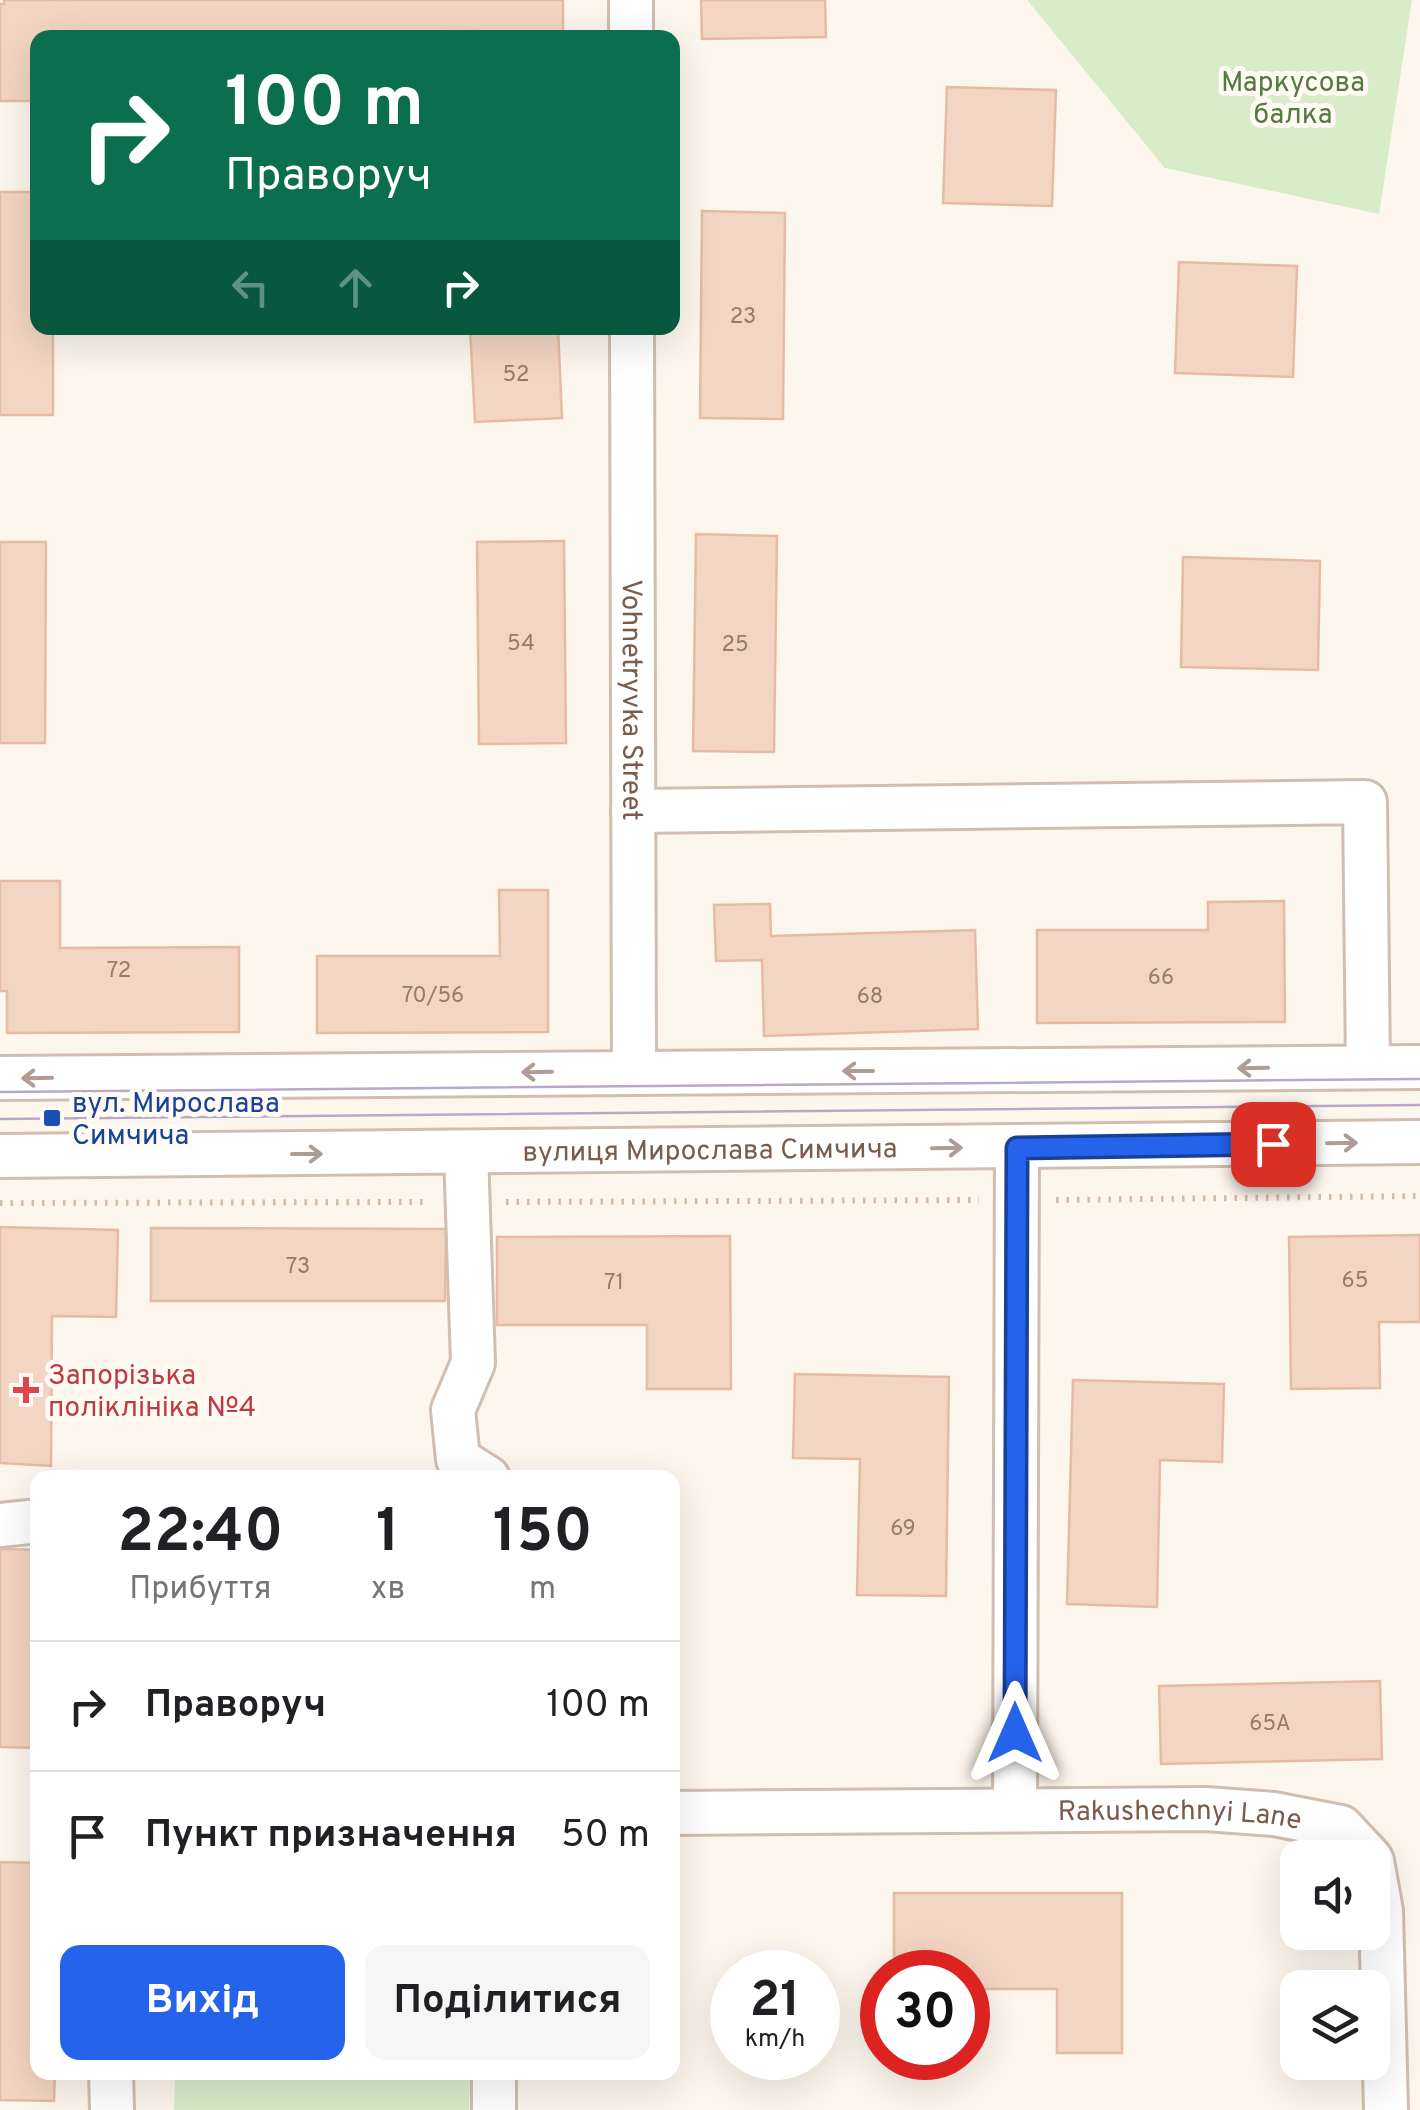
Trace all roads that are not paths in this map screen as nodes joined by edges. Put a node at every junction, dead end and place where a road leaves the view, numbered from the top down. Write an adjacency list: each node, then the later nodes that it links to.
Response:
1 (630, 0): 2 (street)
2 (631, 30)
3 (632, 335): 4 (street, Vohnetryvka Street)
4 (633, 810): 5 (street); 7 (street, Vohnetryvka Street)
5 (1368, 1067): 6 (street); 7 (street, one-way to 7)
6 (1420, 1067)
7 (634, 1071): 8 (street, one-way to 8)
8 (0, 1078)
9 (1420, 1142): 10 (street, вулиця Мирослава Симчича, one-way to 9)
10 (1017, 1148): 11 (street, вулиця Мирослава Симчича, one-way to 10); 16 (street)
11 (466, 1153): 12 (street, вулиця Мирослава Симчича, one-way to 11); 13 (street)
12 (0, 1156)
13 (476, 1470)
14 (30, 1522): 15 (street)
15 (0, 1525)
16 (1015, 1809): 17 (street, Rakushechnyi Lane); 18 (street, Rakushechnyi Lane)
17 (680, 1813)
18 (1353, 1840)
19 (1382, 1950): 24 (street, Rakushechnyi Lane)
20 (111, 2080): 22 (street)
21 (494, 2080): 23 (street)
22 (112, 2110)
23 (494, 2110)
24 (1386, 2110)

